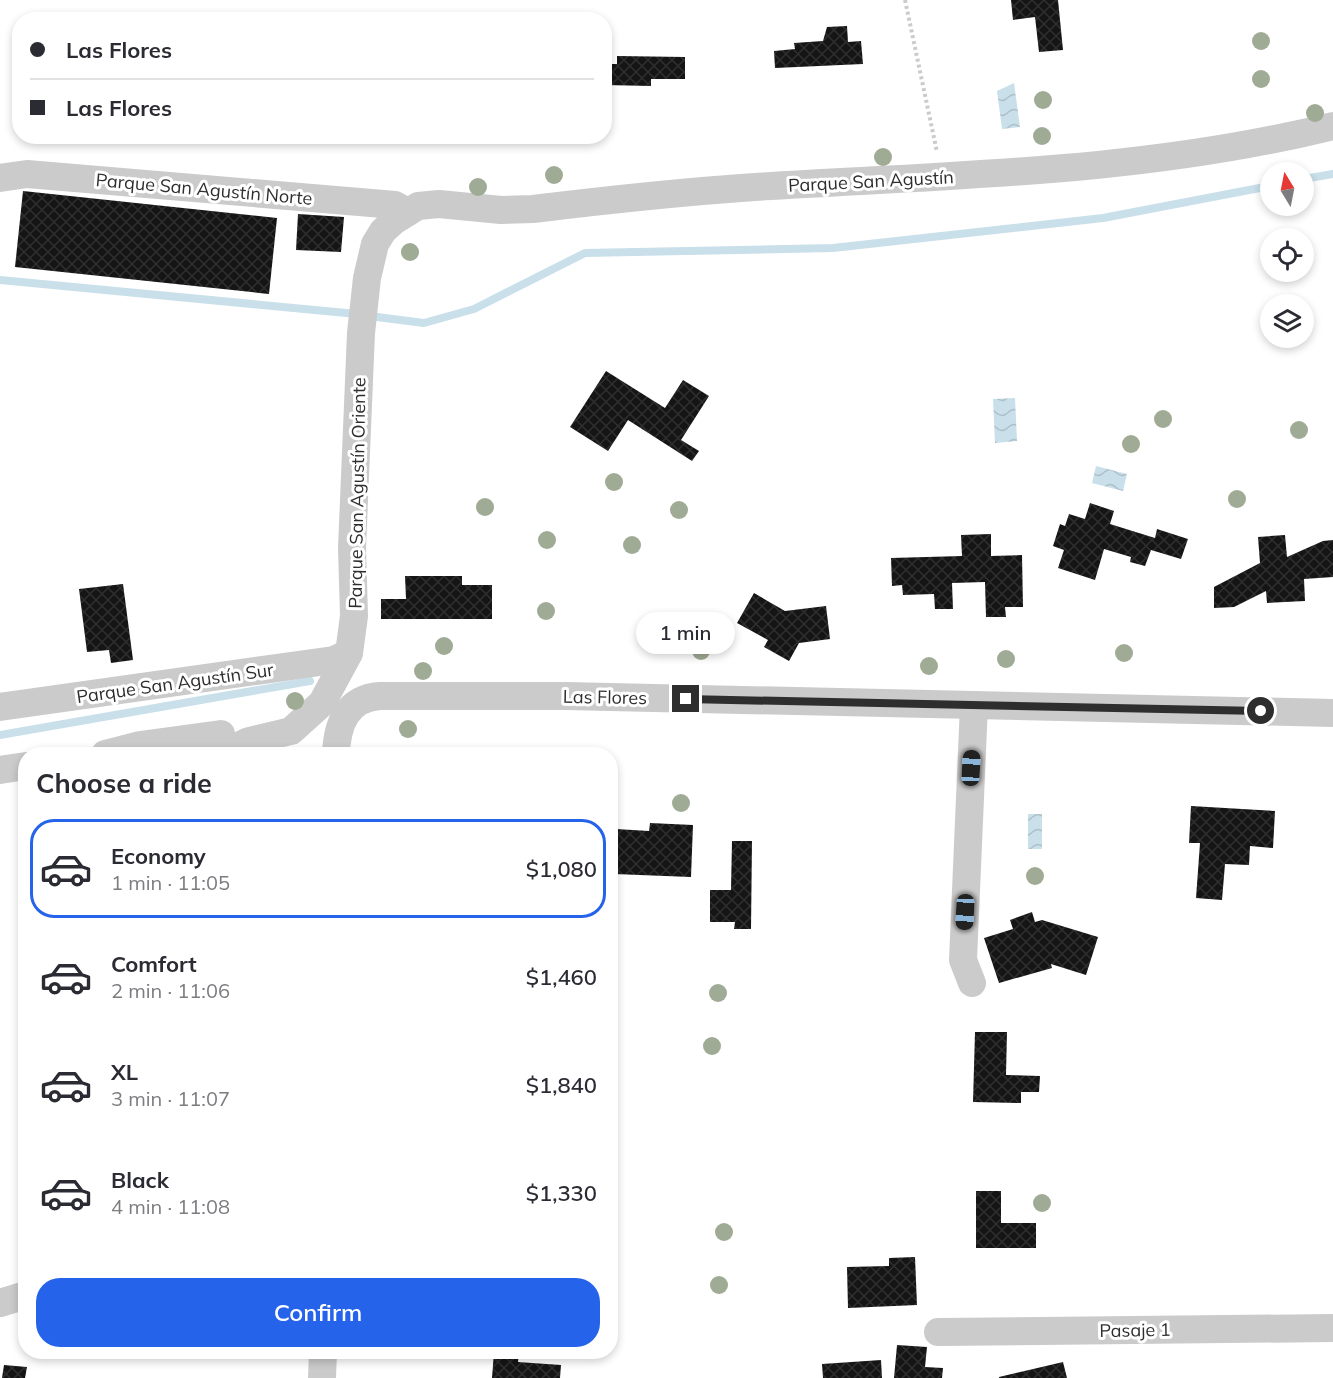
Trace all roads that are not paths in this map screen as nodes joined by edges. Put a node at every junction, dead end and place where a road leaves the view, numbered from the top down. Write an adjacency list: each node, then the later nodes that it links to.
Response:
1 (1333, 126): 3 (street, Parque San Agustín)
2 (0, 178): 3 (street, Parque San Agustín Norte)
3 (408, 212): 4 (street, Parque San Agustín Oriente)
4 (349, 653): 6 (street, Parque San Agustín Sur); 8 (street)
5 (974, 705): 7 (street, Las Flores); 11 (street, Las Flores); 14 (street)
6 (0, 707)
7 (1333, 713)
8 (249, 741): 9 (street); 10 (street)
9 (132, 747)
10 (236, 747)
11 (336, 747)
12 (18, 767): 13 (street)
13 (0, 770)
14 (972, 983)
15 (18, 1297): 16 (street)
16 (0, 1303)
17 (1333, 1328): 18 (street, Pasaje 1)
18 (938, 1332)
19 (323, 1359): 20 (street)
20 (322, 1378)

